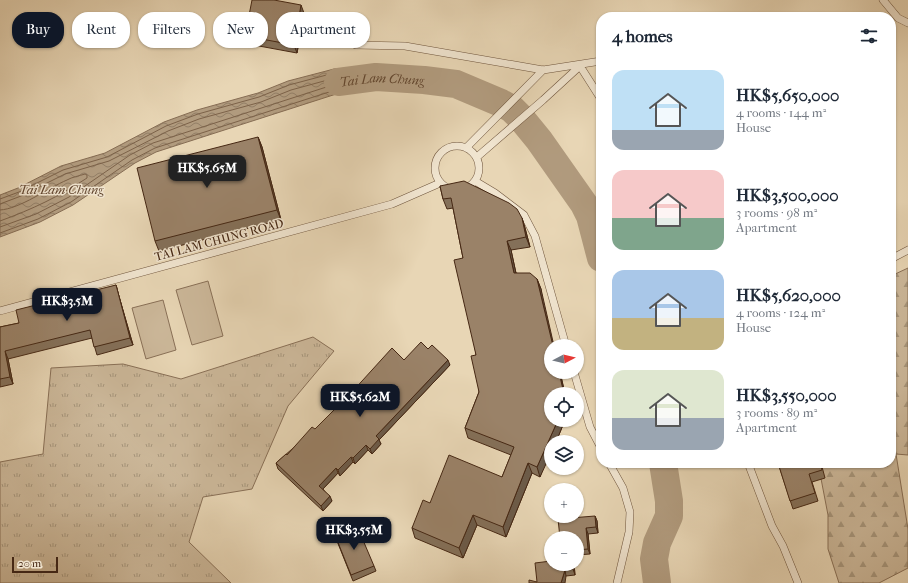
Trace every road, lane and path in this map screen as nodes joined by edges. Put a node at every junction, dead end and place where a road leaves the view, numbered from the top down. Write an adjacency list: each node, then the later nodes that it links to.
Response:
1 (883, 0): 2 (lane)
2 (893, 12)
3 (896, 16): 4 (lane)
4 (908, 23)
5 (370, 45): 8 (lane)
6 (596, 62): 7 (lane)
7 (580, 66): 8 (lane); 9 (lane); 11 (lane)
8 (543, 70): 10 (lane)
9 (596, 91)
10 (466, 148): 11 (lane); 13 (lane)
11 (477, 158): 12 (lane)
12 (475, 181): 13 (lane); 17 (lane)
13 (440, 182): 16 (lane, TAI LAM CHUNG ROAD)
14 (908, 250): 15 (lane)
15 (896, 256)
16 (0, 311)
17 (564, 339)
18 (576, 379): 19 (lane)
19 (596, 438)
20 (612, 468): 22 (lane)
21 (750, 468): 23 (lane)
22 (617, 583)
23 (798, 583)

